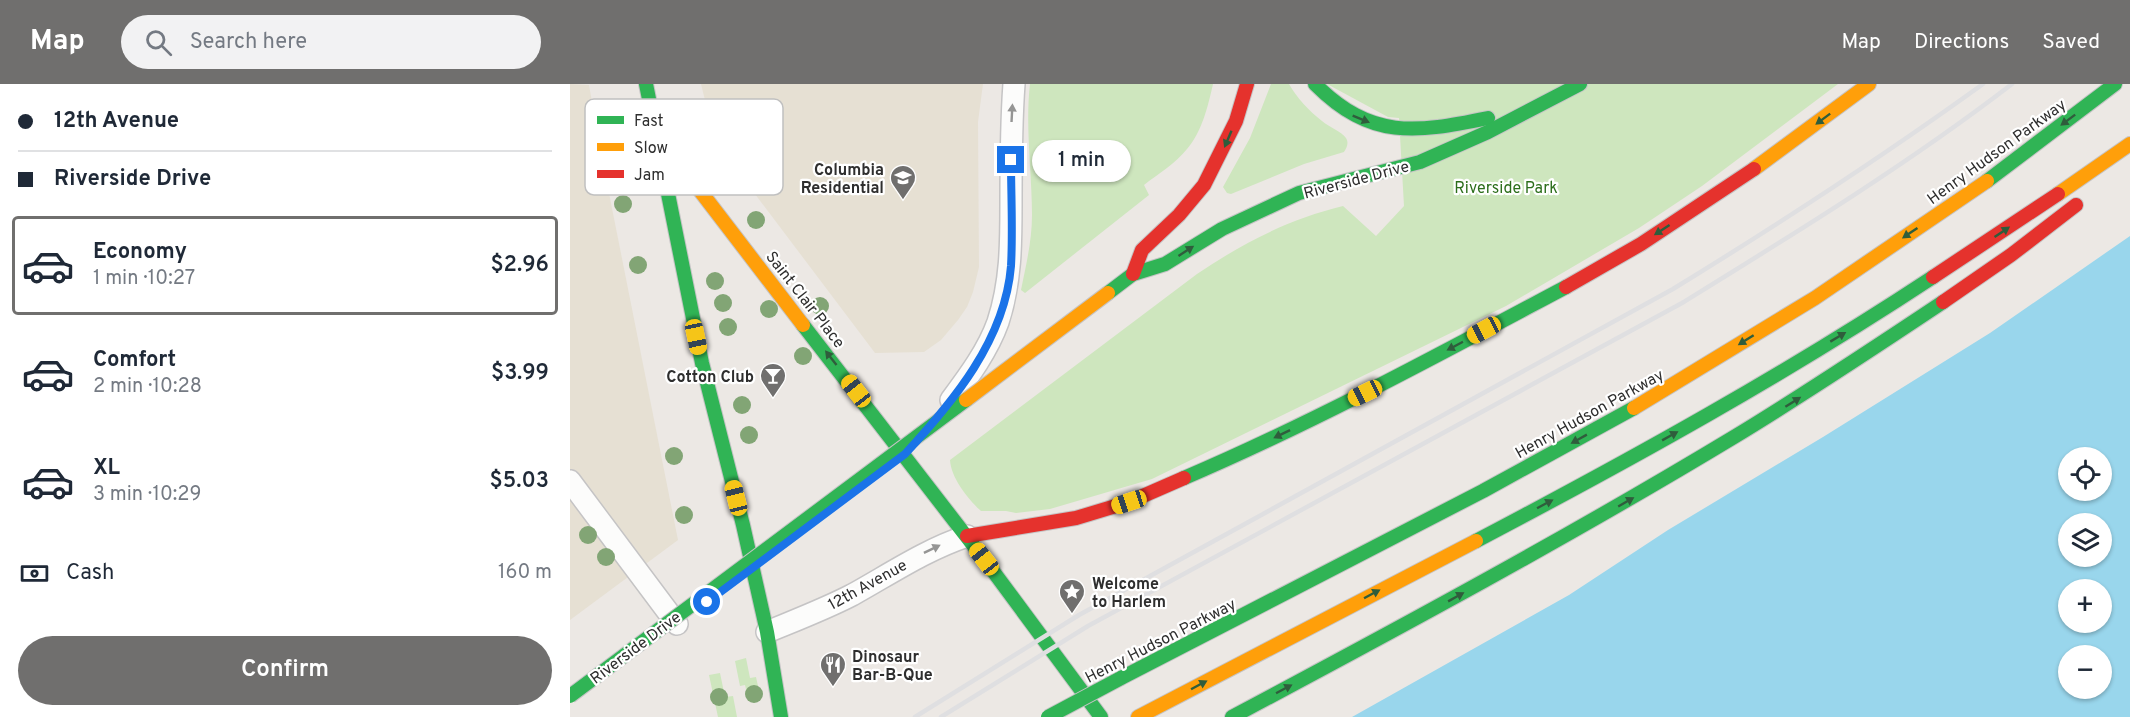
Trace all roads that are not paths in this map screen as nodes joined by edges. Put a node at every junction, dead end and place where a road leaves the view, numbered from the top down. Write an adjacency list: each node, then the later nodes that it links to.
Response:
1 (630, 84): 9 (street)
2 (646, 84): 10 (main road)
3 (1014, 84): 19 (street, one-way to 3)
4 (1247, 84): 18 (main road, Riverside Drive, one-way to 18)
5 (1315, 84): 11 (main road, one-way to 11)
6 (1580, 84): 11 (main road, Riverside Drive)
7 (1869, 84): 21 (main road, one-way to 21)
8 (2115, 84): 29 (main road, Henry Hudson Parkway, one-way to 29, bridge)
9 (642, 99)
10 (649, 99)
11 (1538, 106): 18 (main road, Riverside Drive, one-way to 11)
12 (2130, 144): 27 (main road, one-way to 12)
13 (2130, 158): 14 (main road)
14 (2117, 170)
15 (669, 195): 22 (main road)
16 (705, 195): 19 (main road, Saint Clair Place, one-way to 16)
17 (2085, 198): 31 (main road, one-way to 17)
18 (1133, 274): 25 (main road, Riverside Drive, bridge)
19 (905, 454): 21 (main road, Saint Clair Place); 22 (street)
20 (570, 481): 23 (street)
21 (967, 536): 24 (street, 12th Avenue, one-way to 21); 30 (main road, Saint Clair Place)
22 (753, 568): 23 (street); 24 (main road)
23 (677, 624): 26 (street)
24 (767, 632): 28 (main road)
25 (570, 696)
26 (570, 705)
27 (1143, 715)
28 (781, 717)
29 (1048, 717)
30 (1101, 717)
31 (1232, 717)

